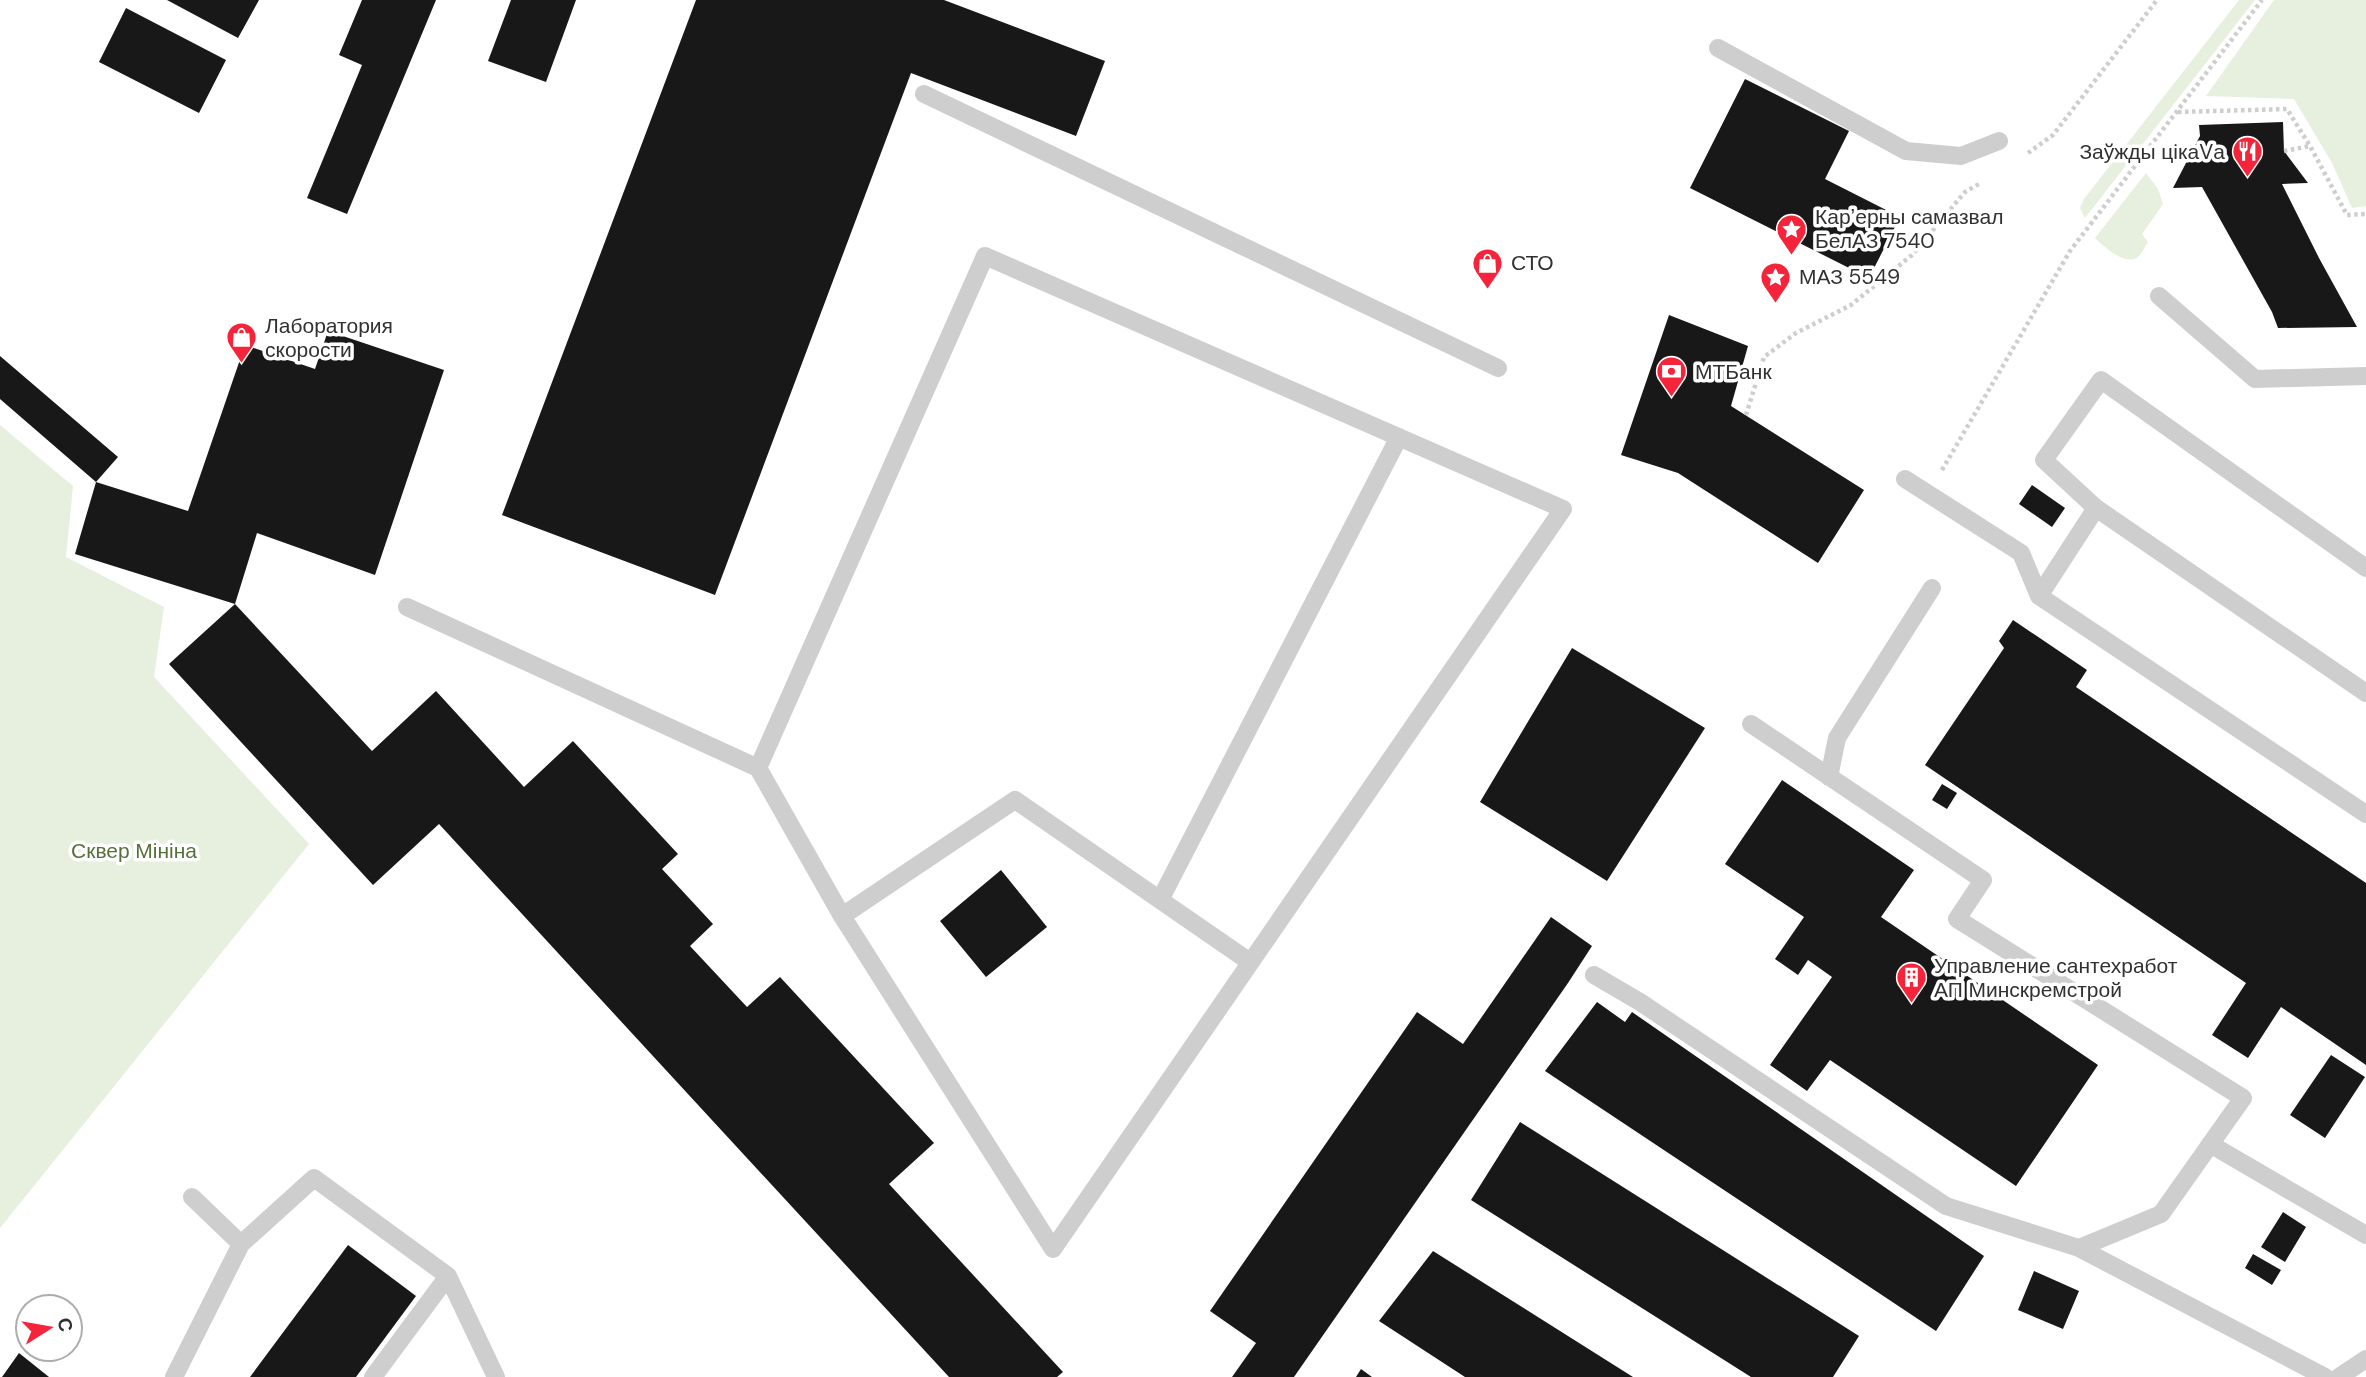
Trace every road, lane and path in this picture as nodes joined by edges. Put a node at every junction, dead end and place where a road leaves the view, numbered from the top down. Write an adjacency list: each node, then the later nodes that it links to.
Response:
1 (2157, 0): 9 (path)
2 (2262, 0): 5 (path)
3 (1718, 47): 6 (lane)
4 (924, 93): 13 (lane)
5 (2178, 112): 7 (path); 18 (path)
6 (1999, 141)
7 (2310, 146): 8 (path); 11 (path)
8 (2284, 151)
9 (2026, 154)
10 (1986, 180): 15 (path)
11 (2366, 214)
12 (2159, 296): 14 (lane)
13 (1498, 368)
14 (2366, 376)
15 (1746, 415)
16 (1399, 437): 26 (lane); 29 (lane); 31 (lane)
17 (1905, 479): 18 (lane)
18 (1928, 494): 22 (lane)
19 (2096, 508): 20 (lane); 22 (lane); 24 (lane)
20 (2366, 568)
21 (1932, 588): 27 (lane)
22 (2039, 596): 28 (lane)
23 (407, 607): 26 (lane)
24 (2366, 694)
25 (1751, 724): 27 (lane)
26 (758, 768): 30 (lane)
27 (1829, 777): 33 (lane)
28 (2366, 814)
29 (1160, 900): 30 (lane); 31 (lane)
30 (842, 916): 31 (lane)
31 (1251, 962)
32 (1594, 975): 37 (lane)
33 (2210, 1144): 35 (lane); 37 (lane)
34 (192, 1197): 36 (lane)
35 (2366, 1235)
36 (241, 1244): 38 (lane); 40 (lane)
37 (2079, 1248): 43 (lane)
38 (448, 1276): 41 (lane); 42 (lane)
39 (2366, 1359): 44 (lane)
40 (174, 1377)
41 (373, 1377)
42 (496, 1377)
43 (2325, 1377)
44 (2339, 1377)

